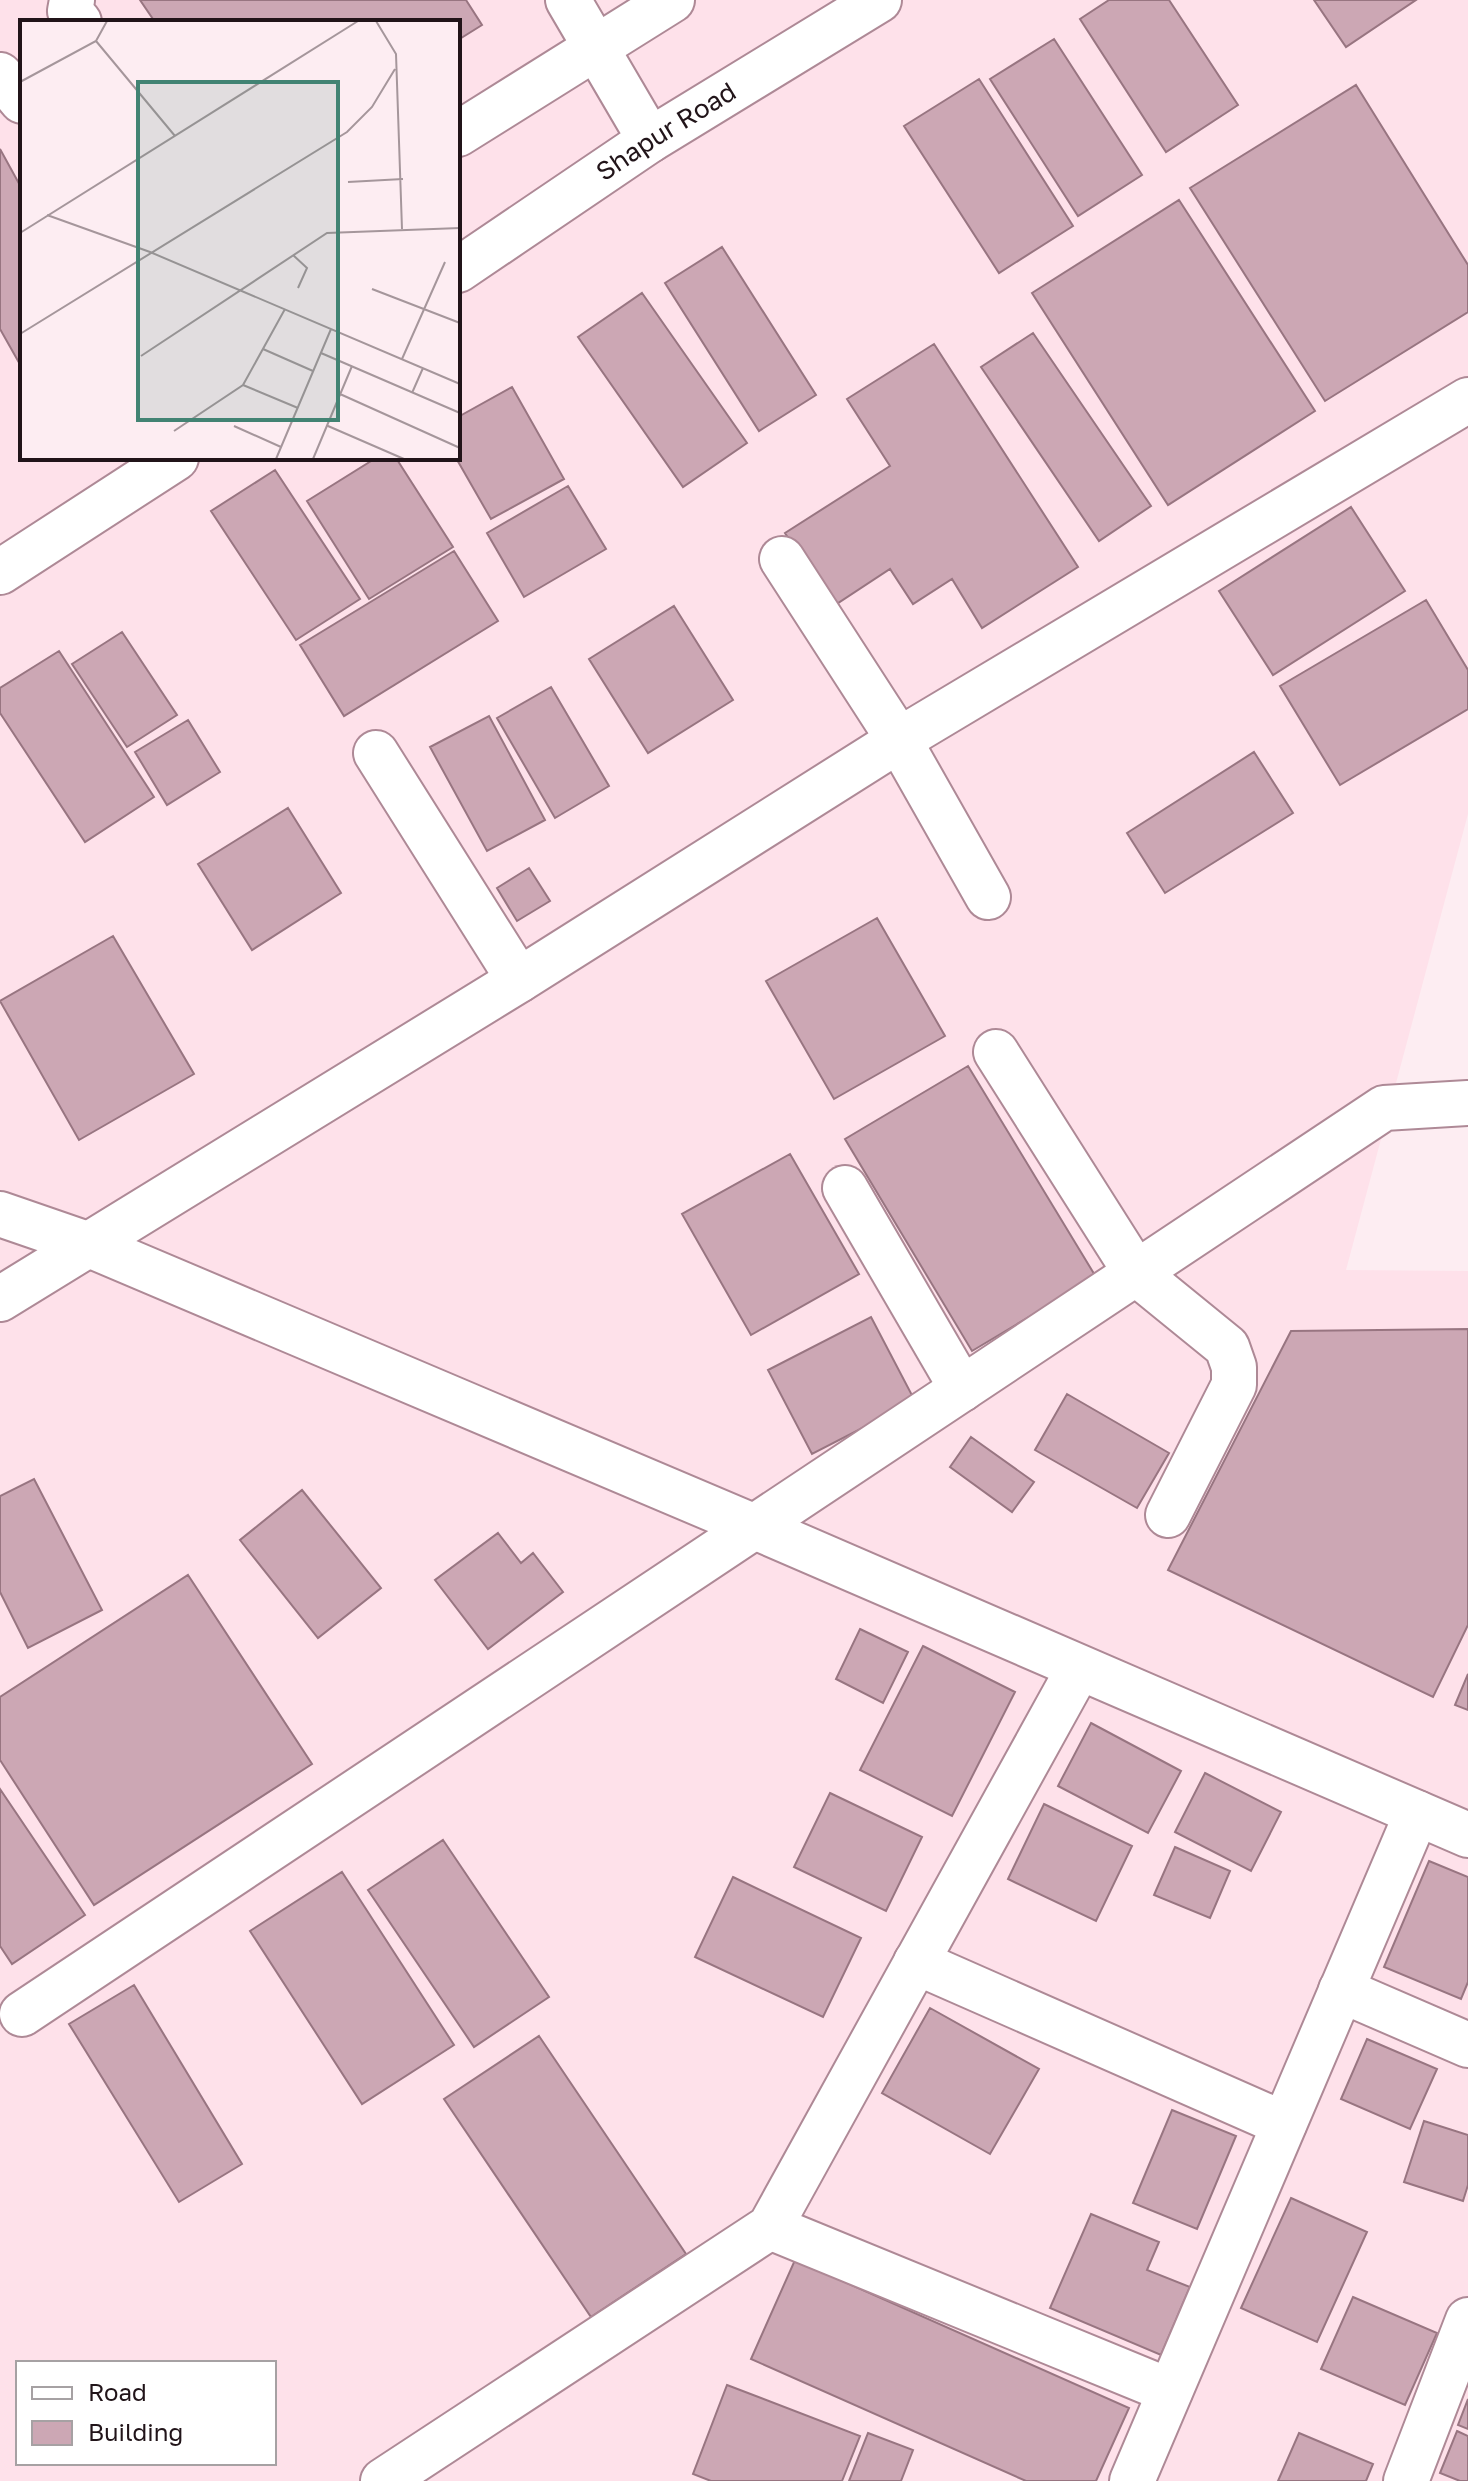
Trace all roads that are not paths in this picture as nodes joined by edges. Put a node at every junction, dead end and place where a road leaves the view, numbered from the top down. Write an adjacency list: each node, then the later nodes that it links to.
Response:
1 (72, 0): 5 (street)
2 (568, 0): 6 (street)
3 (672, 0): 6 (street)
4 (879, 0): 10 (street, Shapur Road)
5 (77, 20)
6 (596, 48): 9 (street); 10 (street)
7 (0, 75): 8 (street)
8 (20, 99)
9 (460, 133)
10 (650, 140): 11 (street, Shapur Road)
11 (460, 269)
12 (1468, 400): 16 (street)
13 (173, 460): 15 (street)
14 (782, 559): 16 (street)
15 (0, 572)
16 (899, 740): 18 (street); 19 (street)
17 (376, 753): 19 (street)
18 (988, 897)
19 (519, 980): 24 (street)
20 (996, 1052): 25 (street)
21 (1468, 1103): 25 (street)
22 (845, 1188): 27 (street)
23 (0, 1214): 24 (street)
24 (87, 1244): 26 (street); 29 (street)
25 (1136, 1273): 27 (street); 28 (street)
26 (0, 1299)
27 (962, 1389): 29 (street)
28 (1168, 1515)
29 (755, 1527): 30 (street); 35 (street)
30 (1079, 1668): 31 (street); 33 (street)
31 (1417, 1813): 32 (street); 34 (street)
32 (1468, 1835)
33 (916, 1962): 37 (street); 38 (street)
34 (1341, 1990): 36 (street); 37 (street)
35 (22, 2014)
36 (1468, 2045)
37 (1284, 2124): 40 (street)
38 (770, 2227): 40 (street); 41 (street)
39 (1468, 2320): 43 (street)
40 (1170, 2391): 42 (street)
41 (383, 2481)
42 (1132, 2481)
43 (1406, 2481)

